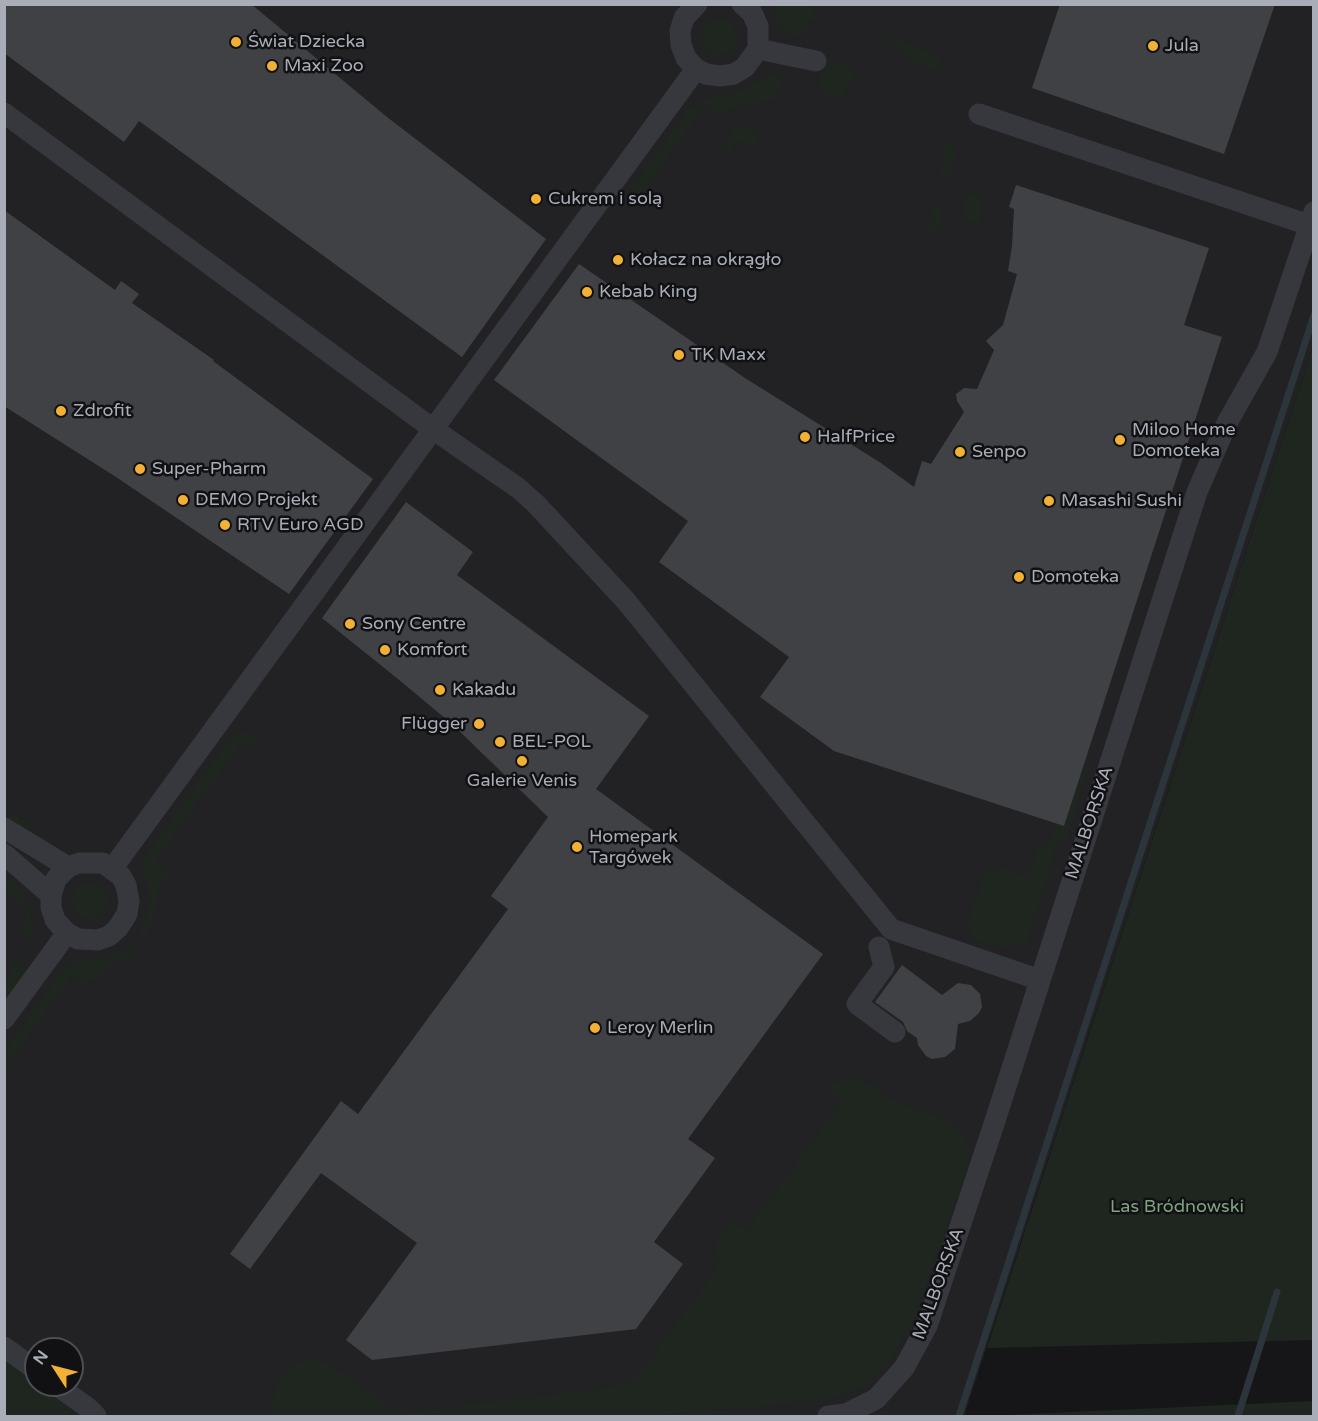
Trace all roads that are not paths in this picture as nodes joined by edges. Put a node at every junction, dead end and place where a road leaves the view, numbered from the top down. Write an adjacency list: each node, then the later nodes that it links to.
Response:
1 (742, 4): 3 (street)
2 (686, 8): 5 (street)
3 (758, 49): 4 (street); 5 (street)
4 (816, 61)
5 (696, 69): 9 (street)
6 (4, 113): 9 (street)
7 (979, 114): 8 (street)
8 (1311, 218): 17 (street, MALBORSKA)
9 (433, 429): 13 (street); 17 (street)
10 (4, 828): 12 (street)
11 (4, 854): 14 (street)
12 (68, 867): 13 (street); 14 (street)
13 (112, 869): 15 (street)
14 (51, 895): 15 (street)
15 (67, 933): 18 (street)
16 (879, 947): 19 (street)
17 (1040, 980): 23 (street, MALBORSKA)
18 (4, 1019)
19 (895, 1032)
20 (4, 1347): 21 (street)
21 (24, 1361)
22 (73, 1397): 24 (street)
23 (837, 1415)
24 (96, 1416)

